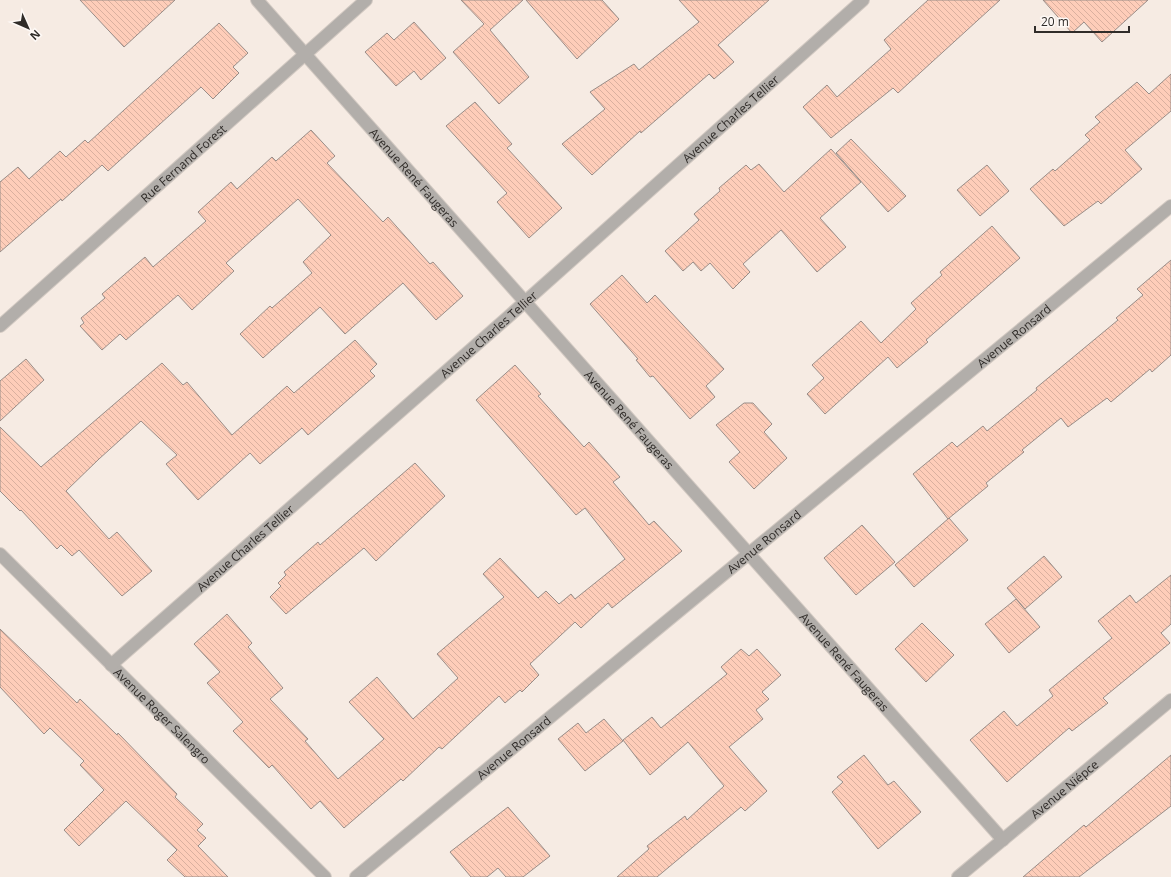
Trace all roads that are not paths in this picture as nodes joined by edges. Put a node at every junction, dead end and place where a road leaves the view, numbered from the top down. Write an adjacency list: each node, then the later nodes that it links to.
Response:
1 (257, 0): 4 (street, Avenue René Faugeras)
2 (366, 0): 4 (street, Rue Fernand Forest)
3 (863, 0): 6 (street, Avenue Charles Tellier)
4 (305, 55): 6 (street, Avenue René Faugeras); 7 (street, Rue Fernand Forest)
5 (1171, 206): 8 (street, Avenue Ronsard)
6 (524, 302): 8 (street, Avenue René Faugeras); 10 (street, Avenue Charles Tellier)
7 (0, 326)
8 (749, 553): 12 (street, Avenue René Faugeras); 14 (street, Avenue Ronsard)
9 (0, 554): 10 (street, Avenue Roger Salengro)
10 (111, 665): 13 (street, Avenue Roger Salengro)
11 (1171, 700): 12 (street, Avenue Niépce)
12 (1003, 840): 15 (street, Avenue Niépce)
13 (325, 877)
14 (356, 877)
15 (958, 877)

